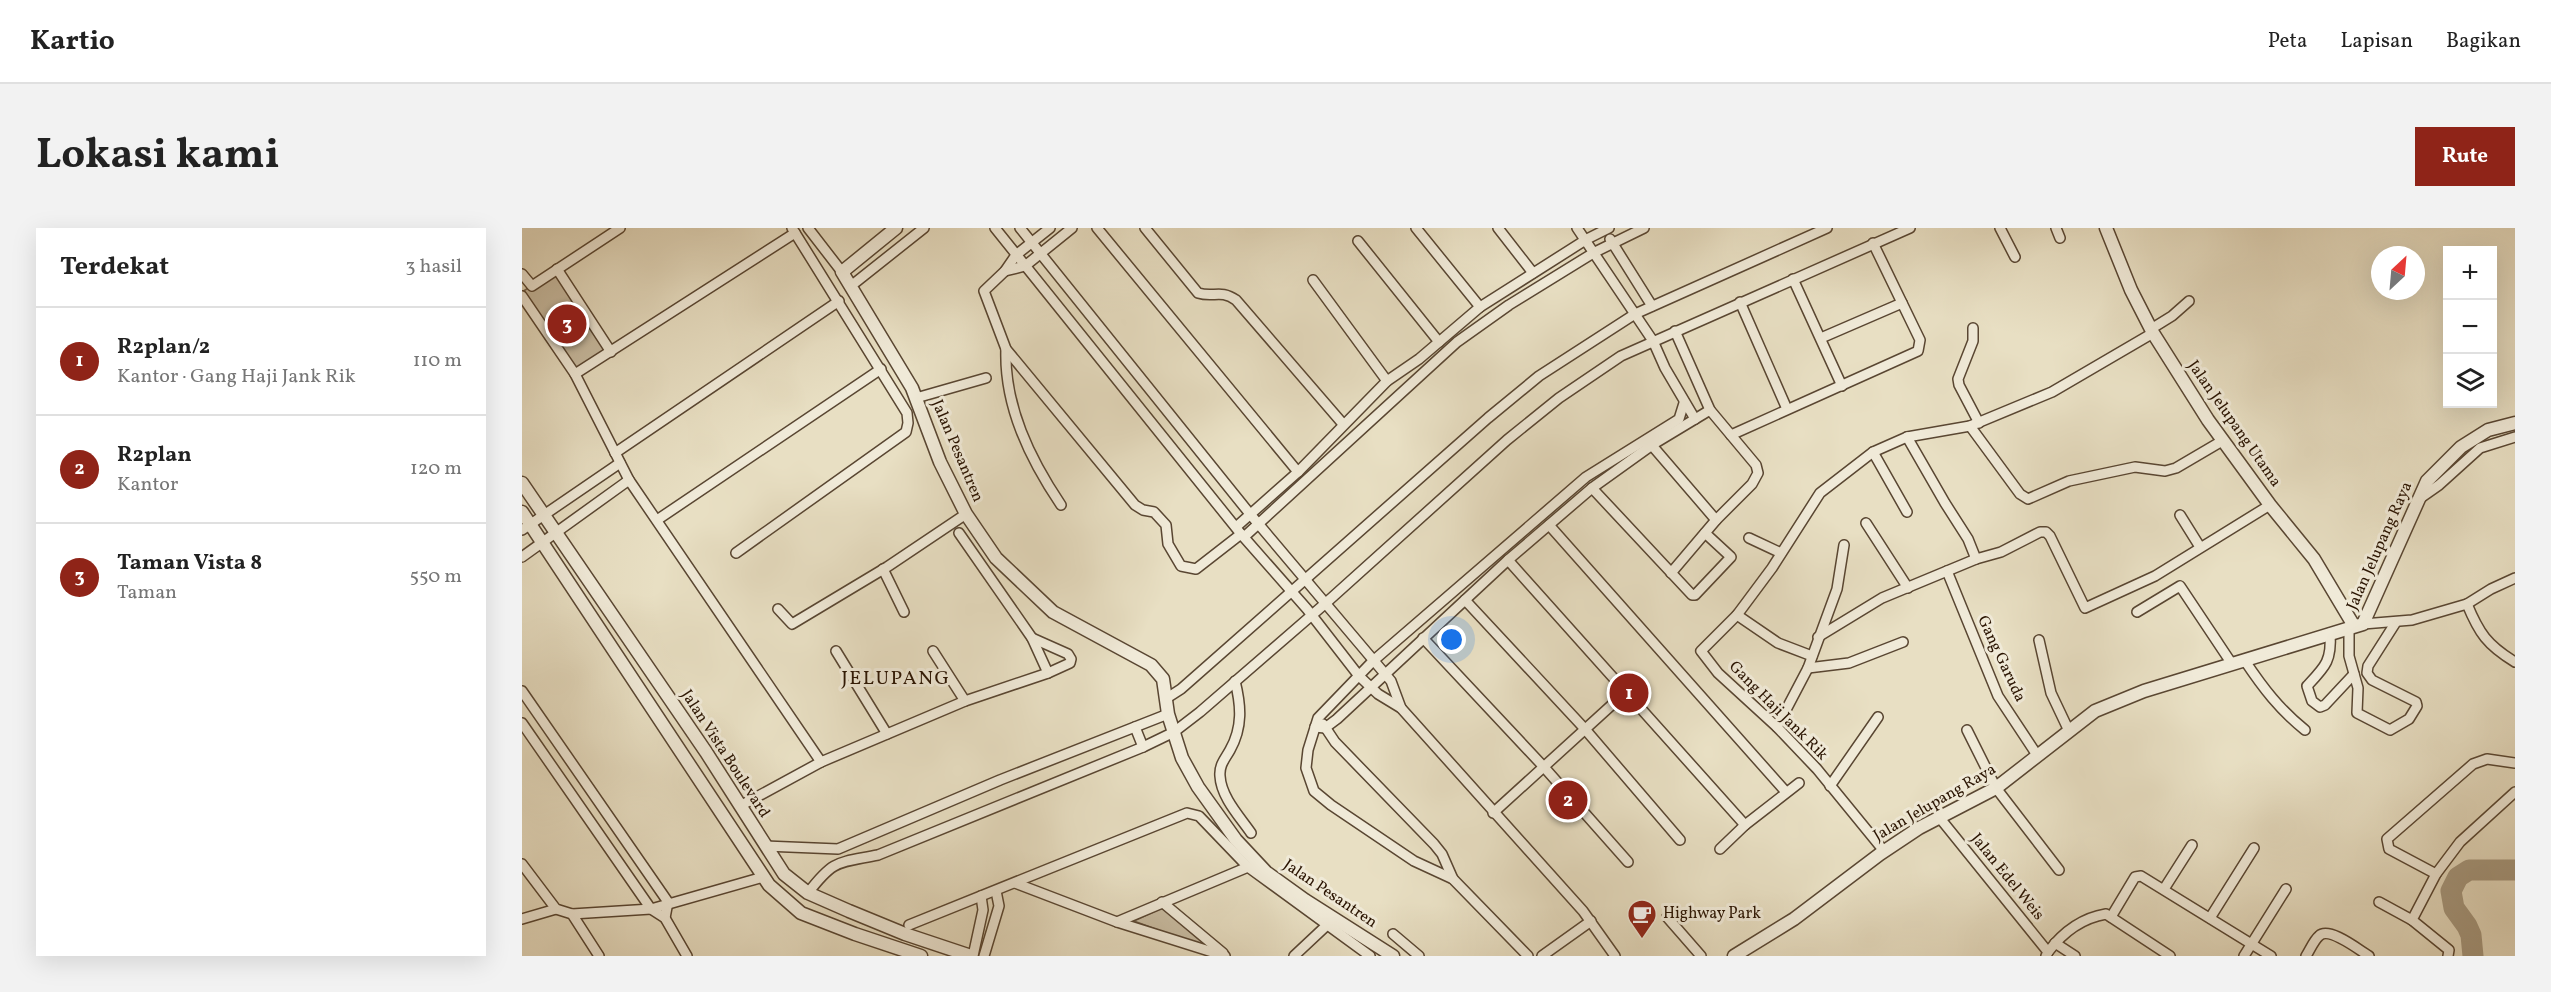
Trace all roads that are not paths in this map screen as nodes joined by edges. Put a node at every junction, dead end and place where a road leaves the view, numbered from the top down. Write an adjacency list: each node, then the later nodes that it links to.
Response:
1 (620, 228): 33 (street)
2 (808, 228): 35 (street, Jalan Pesantren)
3 (896, 228): 35 (street)
4 (924, 228): 40 (street)
5 (995, 228): 30 (street)
6 (1020, 228): 25 (street)
7 (1050, 228): 25 (street)
8 (1072, 228): 29 (street)
9 (1097, 228): 81 (street)
10 (1145, 228): 70 (street)
11 (1416, 228): 47 (street)
12 (1498, 228): 36 (street)
13 (1577, 228): 23 (street)
14 (1644, 228): 26 (street)
15 (1827, 228): 46 (street)
16 (1910, 228): 27 (street)
17 (2000, 228): 31 (street)
18 (2056, 228): 22 (street)
19 (2106, 228): 51 (street, Jalan Jelupang Utama)
20 (1605, 229): 23 (street); 26 (street)
21 (794, 231): 42 (street); 56 (street)
22 (2060, 238)
23 (1587, 239): 28 (street); 36 (street)
24 (1358, 241): 54 (street)
25 (1032, 242): 29 (street); 30 (street)
26 (1612, 242): 28 (street); 46 (street)
27 (1873, 243): 38 (street); 45 (street)
28 (1595, 252): 48 (street); 59 (street)
29 (1041, 253): 32 (street); 91 (street)
30 (1016, 255): 32 (street); 34 (street)
31 (2015, 257)
32 (1025, 266): 34 (street); 102 (street)
33 (557, 269): 37 (street); 56 (street)
34 (1005, 271): 55 (street)
35 (842, 272): 64 (street, Jalan Pesantren)
36 (1533, 273): 47 (street)
37 (522, 274)
38 (1793, 279): 44 (street); 53 (street)
39 (1313, 280): 62 (street)
40 (856, 282)
41 (522, 296): 60 (street)
42 (838, 301): 58 (street); 79 (street)
43 (2189, 301): 51 (street)
44 (1740, 302): 50 (street); 66 (street)
45 (1902, 303): 53 (street); 63 (street)
46 (1652, 306): 48 (street)
47 (1480, 307): 54 (street)
48 (1635, 314): 52 (street); 119 (street)
49 (1973, 328): 71 (street)
50 (1675, 331): 52 (street); 67 (street)
51 (2152, 331): 71 (street); 76 (street, Jalan Jelupang Utama)
52 (1651, 337): 65 (street); 122 (street)
53 (1821, 338): 63 (street)
54 (1439, 342): 57 (street)
55 (1005, 349): 86 (street); 102 (street)
56 (611, 352): 60 (street)
57 (1419, 359): 59 (street); 62 (street)
58 (881, 369): 94 (street); 110 (street)
59 (1427, 369): 97 (street)
60 (575, 374): 79 (street)
61 (986, 378): 64 (street)
62 (1387, 381): 70 (street)
63 (1842, 386): 66 (street)
64 (916, 398): 90 (street, Jalan Pesantren)
65 (1683, 404): 68 (street); 72 (street)
66 (1787, 409): 73 (street)
67 (1710, 410): 68 (street); 73 (street)
68 (1695, 419): 72 (street)
69 (2515, 423): 85 (street, Jalan Jelupang Raya)
70 (1343, 424): 81 (street)
71 (1975, 424): 75 (street); 76 (street)
72 (1675, 426): 77 (street)
73 (1731, 435): 95 (street)
74 (2515, 436): 85 (street)
75 (1907, 437): 78 (street); 113 (street)
76 (2222, 441): 87 (street, Jalan Jelupang Utama)
77 (1649, 442): 84 (street); 95 (street); 104 (street)
78 (1873, 452): 89 (street); 111 (street)
79 (615, 453): 80 (street)
80 (620, 463): 82 (street); 93 (street)
81 (1298, 472): 91 (street)
82 (629, 480): 94 (street); 100 (street)
83 (522, 483): 93 (street, Jalan Vista Boulevard)
84 (1592, 488): 98 (street); 117 (street)
85 (2419, 499): 131 (street, Jalan Jelupang Raya)
86 (1061, 505)
87 (2270, 505): 109 (street); 131 (street, Jalan Jelupang Utama)
88 (522, 512): 99 (street)
89 (1907, 512)
90 (966, 514): 115 (street); 154 (street, Jalan Pesantren)
91 (1250, 514): 97 (street); 102 (street)
92 (2180, 514): 109 (street)
93 (544, 515): 99 (street); 100 (street, Jalan Vista Boulevard)
94 (657, 520): 172 (street)
95 (1716, 520): 103 (street)
96 (1866, 523): 120 (street)
97 (1258, 524): 102 (street); 119 (street)
98 (1549, 525): 108 (street); 178 (street)
99 (526, 527): 106 (street)
100 (556, 533): 106 (street); 182 (street, Jalan Vista Boulevard)
101 (959, 533): 134 (street)
102 (1240, 533): 121 (street)
103 (1705, 533): 117 (street); 117 (street)
104 (1516, 537): 108 (street); 141 (street)
105 (1749, 538): 111 (street)
106 (543, 542): 112 (street); 200 (street)
107 (1844, 545): 133 (street)
108 (1524, 546): 114 (street)
109 (2200, 547): 113 (street)
110 (736, 553)
111 (1781, 553): 129 (street)
112 (522, 557)
113 (1976, 559): 116 (street)
114 (1508, 560): 123 (street); 152 (street)
115 (883, 569): 125 (street); 126 (street)
116 (1947, 571): 120 (street); 171 (street, Gang Garuda)
117 (1671, 573)
118 (2515, 578): 124 (street, Jalan Jelupang Raya)
119 (1308, 581): 121 (street); 122 (street)
120 (1908, 588): 133 (street)
121 (1293, 594): 127 (street); 154 (street)
122 (1324, 599): 127 (street); 141 (street)
123 (1465, 600): 135 (street); 164 (street)
124 (2467, 604): 130 (street, Jalan Jelupang Raya); 143 (street)
125 (778, 609)
126 (904, 612)
127 (1309, 612): 149 (street); 150 (street)
128 (2137, 612): 144 (street)
129 (1737, 615): 140 (street); 162 (street, Gang Haji Jank Rik)
130 (2396, 622): 131 (street, Jalan Jelupang Raya); 148 (street)
131 (2355, 626): 132 (street, Jalan Jelupang Raya); 148 (street)
132 (2330, 633): 142 (street, Jalan Jelupang Raya); 148 (street)
133 (1818, 637): 140 (street)
134 (1032, 638): 146 (street); 146 (street)
135 (1423, 638): 147 (street); 174 (street)
136 (2038, 640): 167 (street)
137 (1903, 642): 145 (street)
138 (836, 651): 169 (street)
139 (933, 651): 155 (street)
140 (1812, 656): 145 (street)
141 (1373, 661): 147 (street); 149 (street)
142 (2245, 661): 144 (street, Jalan Jelupang Raya); 166 (street)
143 (2515, 662)
144 (2232, 664): 167 (street, Jalan Jelupang Raya)
145 (1808, 668): 162 (street)
146 (1048, 673): 155 (street)
147 (1384, 674): 151 (street); 156 (street)
148 (2354, 674)
149 (1359, 676): 151 (street); 159 (street)
150 (1235, 681): 168 (street); 186 (street)
151 (1369, 687): 156 (street); 163 (street)
152 (1626, 692): 164 (street); 185 (street)
153 (524, 697): 180 (street)
154 (1167, 698): 157 (street, Jalan Pesantren)
155 (965, 701): 169 (street)
156 (1401, 708): 183 (street)
157 (1168, 714): 161 (street); 168 (street, Jalan Pesantren)
158 (1878, 717): 176 (street)
159 (1316, 722): 163 (street); 201 (street)
160 (522, 723): 181 (street)
161 (1135, 727): 170 (street); 189 (street)
162 (1777, 727): 176 (street, Gang Haji Jank Rik)
163 (1325, 728): 201 (street)
164 (1584, 729): 174 (street); 187 (street)
165 (1967, 730): 177 (street)
166 (2305, 730)
167 (2068, 731): 171 (street, Jalan Jelupang Raya)
168 (1174, 732): 170 (street); 237 (street, Jalan Pesantren)
169 (887, 734): 172 (street)
170 (1143, 747): 206 (street)
171 (2037, 755): 177 (street, Jalan Jelupang Raya)
172 (821, 762): 182 (street)
173 (2515, 763): 198 (street)
174 (1544, 766): 183 (street); 193 (street)
175 (1799, 783): 178 (street)
176 (1830, 786): 192 (street, Gang Haji Jank Rik)
177 (1996, 788): 184 (street, Jalan Jelupang Raya); 196 (street)
178 (1786, 792): 185 (street)
179 (2515, 792): 198 (street)
180 (593, 794): 181 (street); 208 (street)
181 (578, 803): 212 (street)
182 (740, 806): 189 (street, Jalan Vista Boulevard)
183 (1493, 813): 221 (street)
184 (1939, 817): 192 (street, Jalan Jelupang Raya); 228 (street, Jalan Edel Weis)
185 (1745, 825): 191 (street)
186 (1251, 833)
187 (1680, 840)
188 (2192, 845): 203 (street)
189 (765, 846): 197 (street, Jalan Vista Boulevard)
190 (2254, 848): 218 (street)
191 (1720, 849)
192 (1884, 851): 243 (street, Jalan Jelupang Raya)
193 (1628, 862)
194 (522, 864): 199 (street)
195 (1248, 867): 202 (street); 209 (street); 224 (street)
196 (2059, 870)
197 (784, 873): 200 (street); 206 (street, Jalan Vista Boulevard)
198 (2436, 874): 220 (street)
199 (525, 875): 211 (street)
200 (763, 877): 208 (street); 213 (street)
201 (1453, 879): 239 (street)
202 (1015, 883): 205 (street); 222 (street)
203 (2164, 889): 215 (street); 218 (street)
204 (2286, 889): 227 (street)
205 (996, 891): 207 (street); 233 (street)
206 (808, 893): 213 (street); 232 (street, Jalan Vista Boulevard)
207 (981, 896): 223 (street); 232 (street)
208 (668, 902): 212 (street); 217 (street)
209 (1162, 902): 222 (street); 234 (street)
210 (2379, 902): 220 (street)
211 (556, 909): 214 (street); 219 (street)
212 (651, 909): 214 (street); 217 (street)
213 (801, 913): 231 (street)
214 (572, 914): 229 (street)
215 (2111, 916): 226 (street); 245 (street)
216 (1667, 917): 242 (street)
217 (665, 918): 230 (street)
218 (2210, 918): 227 (street)
219 (522, 919)
220 (2412, 920): 250 (street)
221 (1591, 921): 240 (street); 241 (street)
222 (1117, 922): 234 (street)
223 (909, 925)
224 (1326, 926): 235 (street); 236 (street)
225 (1392, 934): 238 (street)
226 (2055, 943): 228 (street); 244 (street)
227 (2252, 944): 246 (street); 247 (street)
228 (2047, 954)
229 (599, 956)
230 (687, 956)
231 (921, 956)
232 (972, 956)
233 (984, 956)
234 (1226, 956)
235 (1294, 956)
236 (1371, 956)
237 (1393, 956)
238 (1419, 956)
239 (1528, 956)
240 (1542, 956)
241 (1615, 956)
242 (1701, 956)
243 (1734, 956)
244 (2076, 956)
245 (2170, 956)
246 (2244, 956)
247 (2271, 956)
248 (2306, 956): 249 (street)
249 (2369, 956)
250 (2448, 956)

